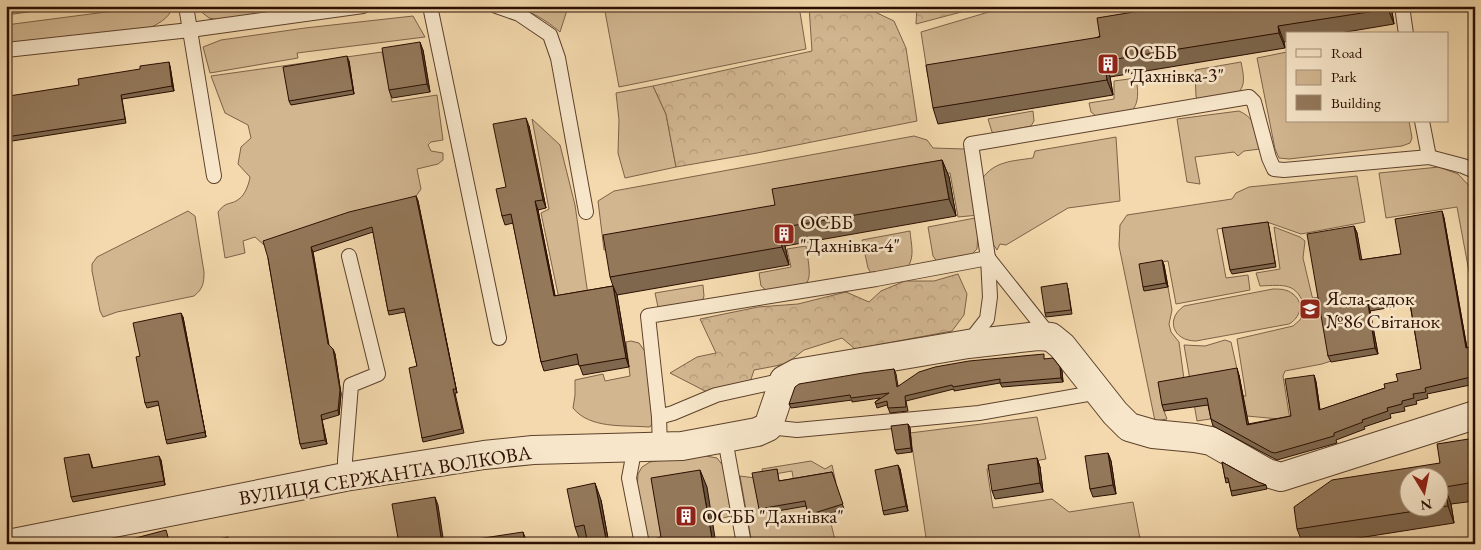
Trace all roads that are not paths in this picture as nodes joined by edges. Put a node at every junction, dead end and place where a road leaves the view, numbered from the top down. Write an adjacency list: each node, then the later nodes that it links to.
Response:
1 (186, 6): 6 (lane)
2 (363, 6): 6 (lane)
3 (430, 6): 16 (lane)
4 (496, 6): 13 (lane)
5 (1402, 6): 7 (lane)
6 (190, 30): 8 (lane); 12 (lane)
7 (1406, 32)
8 (6, 50)
9 (1422, 122): 10 (lane)
10 (1428, 157): 11 (lane); 15 (lane)
11 (1475, 171)
12 (214, 176)
13 (586, 212)
14 (348, 256): 26 (lane)
15 (988, 258): 17 (lane); 18 (lane); 22 (lane)
16 (499, 338)
17 (1051, 338): 18 (street); 20 (street)
18 (968, 344): 19 (street)
19 (784, 380): 22 (lane); 23 (street)
20 (1099, 392): 21 (street); 23 (lane)
21 (1475, 415)
22 (659, 417): 25 (lane)
23 (768, 427): 24 (street, ВУЛИЦЯ СЕРЖАНТА ВОЛКОВА)
24 (725, 439): 25 (street, ВУЛИЦЯ СЕРЖАНТА ВОЛКОВА); 29 (lane)
25 (647, 447): 26 (street, ВУЛИЦЯ СЕРЖАНТА ВОЛКОВА); 28 (lane)
26 (345, 477): 27 (street, ВУЛИЦЯ СЕРЖАНТА ВОЛКОВА)
27 (8, 544)
28 (642, 544)
29 (744, 544)

